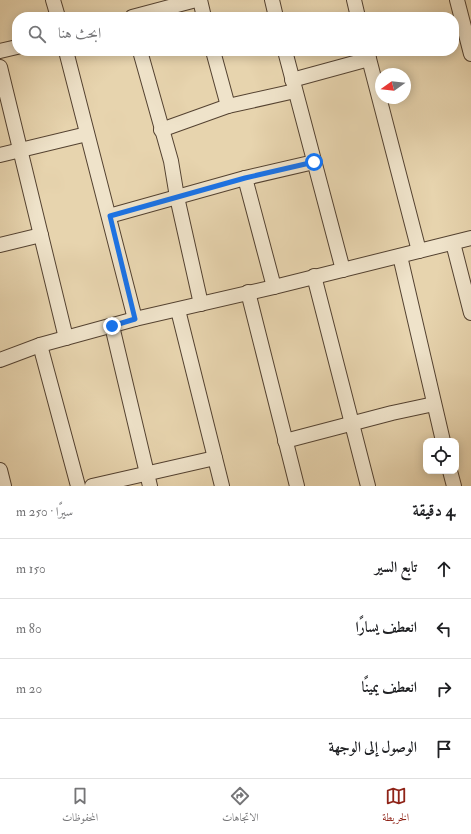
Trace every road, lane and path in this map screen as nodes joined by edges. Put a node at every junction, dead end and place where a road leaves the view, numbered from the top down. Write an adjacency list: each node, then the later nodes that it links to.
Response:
1 (53, 0): 7 (street)
2 (196, 0): 8 (street)
3 (200, 0): 9 (street)
4 (272, 0): 10 (street)
5 (354, 0): 11 (street)
6 (457, 0): 14 (street)
7 (57, 12)
8 (151, 12)
9 (203, 12)
10 (275, 12)
11 (357, 12)
12 (12, 48): 13 (street)
13 (0, 51)
14 (471, 54)
15 (67, 56): 25 (street)
16 (141, 56): 24 (street)
17 (214, 56): 23 (street)
18 (286, 56): 22 (street)
19 (366, 56): 22 (street)
20 (368, 56): 36 (street)
21 (0, 67): 26 (street)
22 (294, 85): 23 (street); 28 (street)
23 (228, 106): 24 (street)
24 (161, 130): 30 (street)
25 (87, 134): 26 (street); 31 (street)
26 (20, 150): 27 (street); 32 (street)
27 (0, 155)
28 (314, 162): 29 (street); 38 (street)
29 (245, 178): 30 (street); 40 (street)
30 (177, 197): 31 (street); 42 (street)
31 (110, 216): 45 (street)
32 (41, 235): 35 (street); 47 (street)
33 (471, 238): 34 (street)
34 (453, 243): 36 (street); 44 (street)
35 (0, 245)
36 (419, 251): 37 (street)
37 (400, 256): 38 (street); 50 (street)
38 (342, 270): 39 (street)
39 (314, 276): 40 (street); 51 (street)
40 (274, 287): 41 (street)
41 (248, 292): 42 (street); 53 (street)
42 (201, 304): 43 (street)
43 (178, 310): 45 (street); 54 (street)
44 (471, 313)
45 (135, 319): 46 (street)
46 (112, 326): 47 (street); 57 (street)
47 (66, 338): 48 (street)
48 (40, 345): 49 (street); 59 (street)
49 (1, 356)
50 (434, 404): 51 (street); 52 (street)
51 (352, 423): 53 (street); 63 (street)
52 (442, 438)
53 (285, 441): 62 (street)
54 (216, 458): 57 (street); 61 (street)
55 (0, 470): 58 (street)
56 (451, 474): 64 (street)
57 (148, 480): 60 (street)
58 (4, 486)
59 (78, 486)
60 (92, 486)
61 (222, 486)
62 (297, 486)
63 (368, 486)
64 (454, 486)

